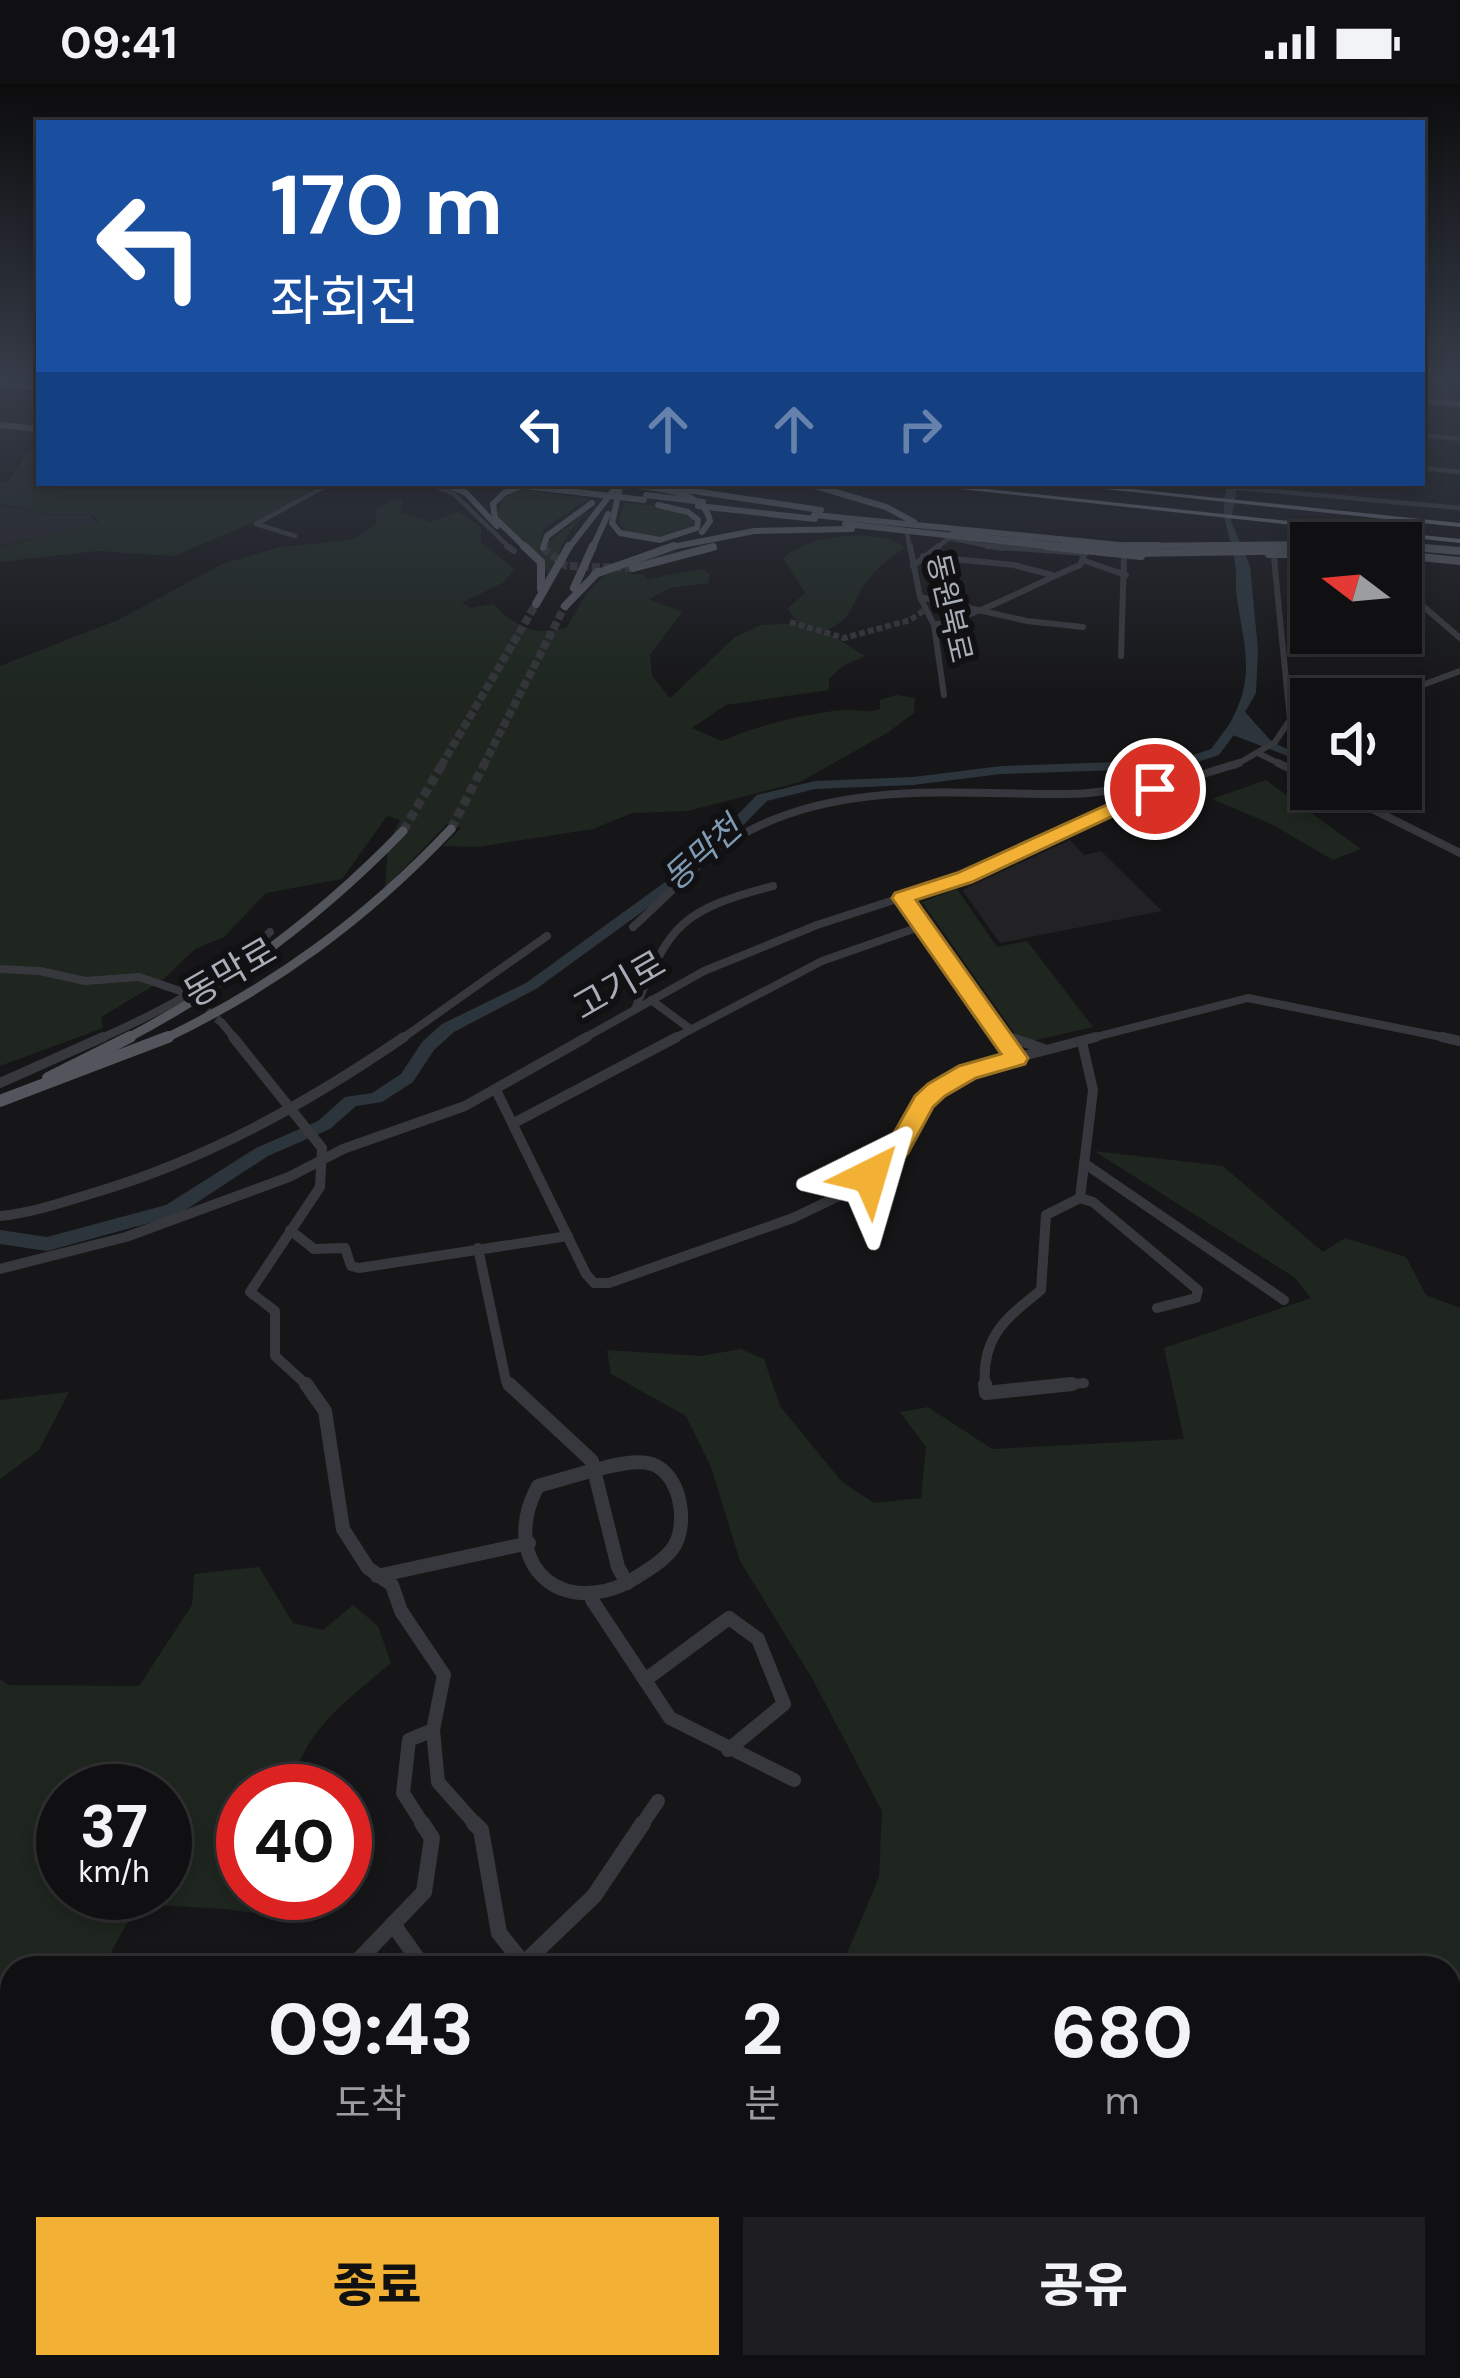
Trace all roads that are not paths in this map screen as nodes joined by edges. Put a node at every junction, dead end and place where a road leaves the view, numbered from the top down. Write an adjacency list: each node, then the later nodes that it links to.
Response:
1 (328, 486): 32 (street)
2 (440, 486): 37 (street)
3 (452, 486): 34 (main road)
4 (521, 486): 34 (main road, bridge)
5 (530, 486): 21 (main road)
6 (550, 486): 21 (main road)
7 (615, 486): 35 (main road)
8 (616, 486): 34 (main road)
9 (617, 486): 48 (main road)
10 (618, 486): 22 (main road)
11 (631, 486): 48 (main road, bridge)
12 (657, 486): 26 (main road, bridge)
13 (688, 486): 26 (main road)
14 (816, 486): 27 (main road)
15 (949, 486): 23 (highway)
16 (994, 486): 23 (highway)
17 (1073, 486): 23 (highway)
18 (1091, 486): 23 (highway)
19 (1220, 486): 20 (street)
20 (1292, 487): 24 (street)
21 (587, 491): 22 (main road, bridge)
22 (643, 499): 28 (main road); 31 (main road)
23 (1198, 504): 25 (highway); 25 (highway)
24 (1460, 508)
25 (1266, 511): 29 (highway); 33 (highway)
26 (837, 512): 27 (main road)
27 (915, 523): 31 (main road)
28 (828, 524): 30 (main road); 31 (main road); 47 (main road); 48 (main road)
29 (1460, 524)
30 (907, 533): 31 (main road); 41 (street, 동원북로)
31 (953, 533): 36 (main road, bridge); 38 (main road, bridge); 44 (street); 45 (main road)
32 (295, 536)
33 (1460, 538)
34 (523, 543)
35 (543, 548)
36 (1290, 549)
37 (514, 550)
38 (1273, 550): 39 (main road); 43 (main road, bridge); 61 (street)
39 (1290, 550)
40 (1422, 552): 42 (main road)
41 (914, 555): 44 (street); 46 (street, 동원북로)
42 (1460, 555)
43 (1124, 556): 45 (main road); 49 (street)
44 (926, 557): 46 (street); 50 (street)
45 (1084, 557): 49 (street); 50 (street)
46 (913, 566): 51 (street, 동원북로)
47 (633, 568)
48 (595, 574)
49 (1126, 575): 57 (street)
50 (1055, 576): 53 (street)
51 (920, 597): 53 (street); 54 (street, 동원북로)
52 (1422, 605): 56 (street)
53 (986, 612): 54 (street); 55 (street)
54 (934, 625): 60 (street, 동원북로)
55 (1083, 627)
56 (1460, 638)
57 (1121, 656)
58 (1460, 670): 59 (street)
59 (1422, 685)
60 (944, 695)
61 (1288, 723): 62 (street)
62 (1262, 751): 63 (street); 64 (street, 고기로)
63 (1290, 766)
64 (1155, 789): 70 (street, 고기로); 72 (street)
65 (1374, 810): 68 (street)
66 (451, 829): 88 (main road, 동막로)
67 (403, 831): 88 (main road, 동막로)
68 (1460, 853)
69 (773, 886): 78 (street)
70 (903, 898): 71 (street); 77 (street, 고기로)
71 (922, 926): 80 (street); 81 (street)
72 (633, 927)
73 (270, 932): 76 (street)
74 (547, 936): 89 (street)
75 (0, 969): 76 (street)
76 (186, 993): 86 (street)
77 (651, 1000): 78 (street, 고기로); 80 (street)
78 (635, 1009): 87 (street, 고기로)
79 (222, 1023): 89 (street)
80 (688, 1028): 90 (street)
81 (997, 1031): 84 (street); 85 (street)
82 (1460, 1041): 83 (street)
83 (1082, 1042): 84 (street); 92 (street)
84 (1047, 1049): 85 (street)
85 (1016, 1058): 96 (street)
86 (0, 1083)
87 (496, 1090): 90 (street); 91 (street, 고기로)
88 (0, 1100)
89 (290, 1110): 91 (street); 94 (street)
90 (514, 1123): 96 (street)
91 (324, 1154): 95 (street); 98 (street, 고기로)
92 (1084, 1163): 93 (street); 99 (street)
93 (1080, 1198): 100 (street); 101 (street)
94 (0, 1216)
95 (290, 1230): 97 (street); 104 (street)
96 (568, 1236): 97 (street)
97 (478, 1248): 102 (street)
98 (0, 1269)
99 (1284, 1300)
100 (1156, 1308)
101 (1084, 1383)
102 (595, 1472): 103 (street); 105 (street); 105 (street)
103 (529, 1543): 104 (street); 106 (street)
104 (376, 1576): 108 (street)
105 (627, 1583): 106 (street)
106 (592, 1600): 107 (street)
107 (645, 1680): 109 (street); 109 (street)
108 (433, 1730): 112 (street); 115 (street)
109 (728, 1750): 110 (street)
110 (794, 1780)
111 (658, 1801): 116 (street)
112 (393, 1924): 113 (street); 114 (street)
113 (362, 1956)
114 (416, 1956)
115 (516, 1956)
116 (531, 1956)

